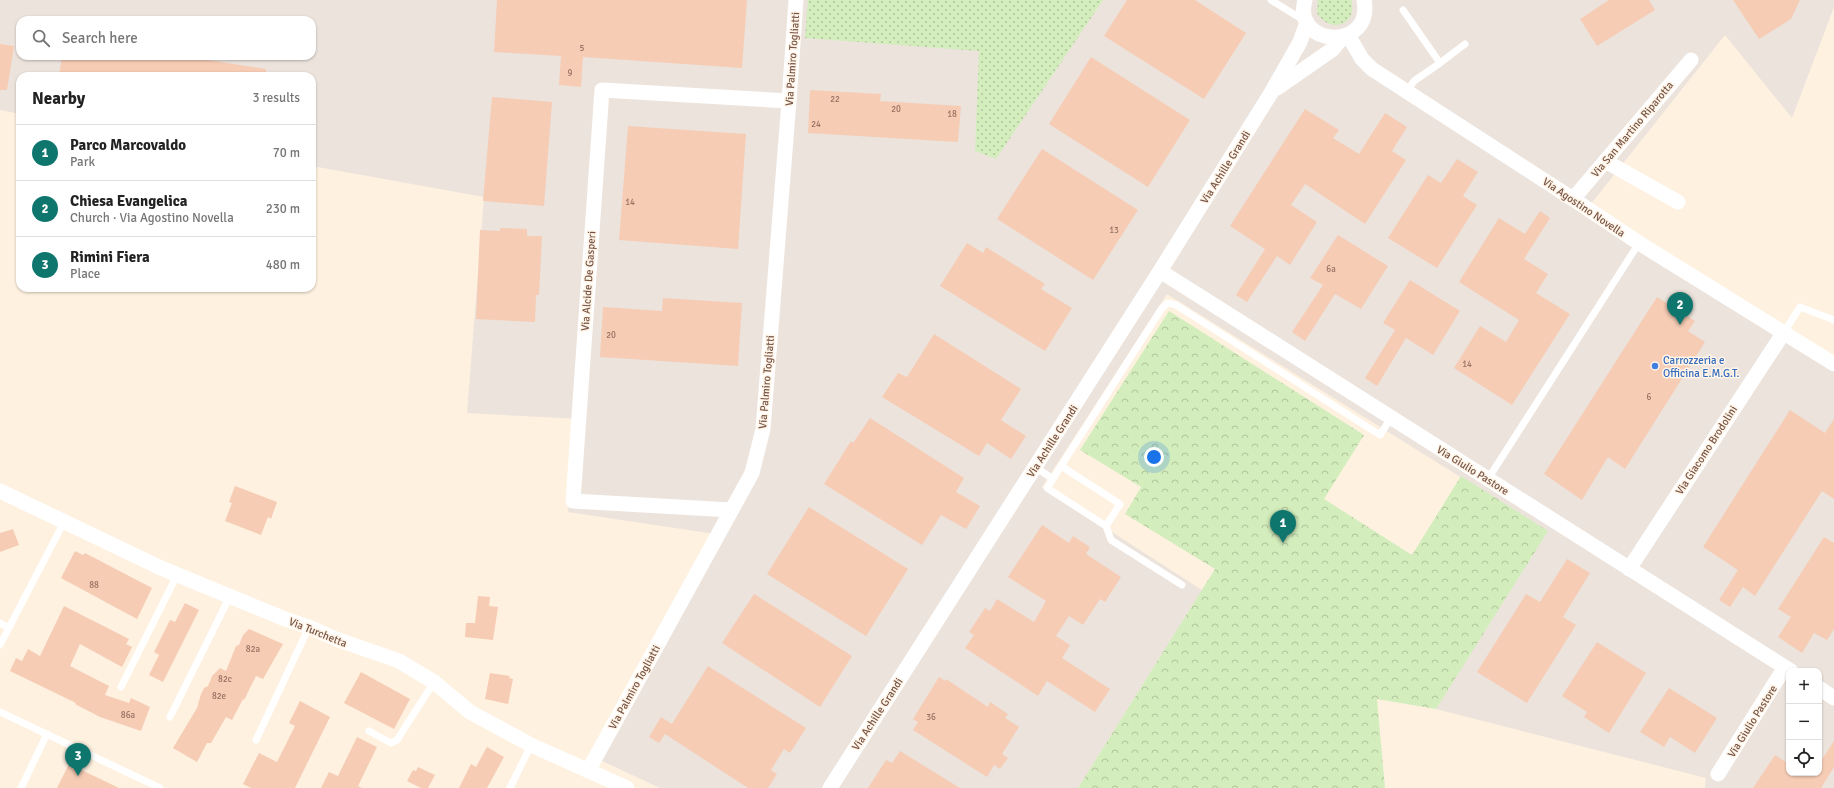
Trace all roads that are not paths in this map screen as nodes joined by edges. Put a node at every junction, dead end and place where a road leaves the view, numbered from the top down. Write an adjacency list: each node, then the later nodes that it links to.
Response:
1 (796, 0): 13 (street, Via Palmiro Togliatti)
2 (1271, 0): 6 (lane)
3 (1305, 0): 6 (street, Via Achille Grandi)
4 (1364, 0): 7 (street, Via Achille Grandi)
5 (1403, 10): 10 (lane)
6 (1307, 22): 7 (street); 12 (street, Via Achille Grandi)
7 (1345, 36): 11 (street, Via Agostino Novella); 12 (street, Via Achille Grandi)
8 (1465, 44): 10 (lane)
9 (1691, 60): 14 (street, Via San Martino Riparotta)
10 (1440, 63): 11 (lane)
11 (1407, 91): 15 (street, Via Agostino Novella)
12 (1271, 93): 18 (street, Via Achille Grandi)
13 (789, 101): 28 (street, Via Palmiro Togliatti); 28 (street, Via Alcide De Gasperi)
14 (1605, 161): 15 (street, Via San Martino Riparotta); 16 (street)
15 (1573, 199): 17 (street, Via Agostino Novella)
16 (1678, 202)
17 (1639, 243): 20 (street, Via Agostino Novella); 26 (lane)
18 (1160, 271): 22 (street, Via Giulio Pastore); 24 (street, Via Achille Grandi)
19 (1834, 320): 20 (lane)
20 (1784, 332): 21 (street, Via Agostino Novella); 31 (street, Via Giacomo Brodolini)
21 (1834, 364)
22 (1391, 418): 23 (lane); 26 (street, Via Giulio Pastore)
23 (1061, 466): 25 (lane); 30 (lane)
24 (1035, 467): 25 (lane); 57 (street, Via Achille Grandi)
25 (1053, 479): 30 (lane)
26 (1488, 479): 31 (street, Via Giulio Pastore)
27 (0, 491): 29 (street, Via Turchetta)
28 (731, 510): 51 (street, Via Palmiro Togliatti)
29 (64, 522): 32 (street, Via Turchetta); 37 (lane)
30 (1106, 526): 33 (lane)
31 (1629, 569): 39 (street, Via Giulio Pastore)
32 (177, 575): 34 (street, Via Turchetta); 42 (lane)
33 (1182, 585)
34 (230, 596): 36 (street, Via Turchetta); 46 (lane)
35 (0, 623): 37 (lane)
36 (309, 627): 41 (street, Via Turchetta); 49 (lane)
37 (9, 628): 38 (lane)
38 (0, 645)
39 (1786, 668)
40 (1786, 672): 52 (street, Via Giulio Pastore)
41 (434, 682): 47 (lane); 50 (street, Via Turchetta)
42 (121, 687)
43 (1822, 690): 44 (street)
44 (1834, 698)
45 (0, 712): 48 (lane)
46 (170, 717)
47 (369, 731)
48 (47, 734): 53 (lane); 54 (lane)
49 (256, 740)
50 (531, 745): 51 (street, Via Turchetta); 55 (lane)
51 (588, 771): 56 (street, Via Turchetta)
52 (1718, 774)
53 (21, 788)
54 (160, 788)
55 (510, 788)
56 (627, 788)
57 (830, 788)

